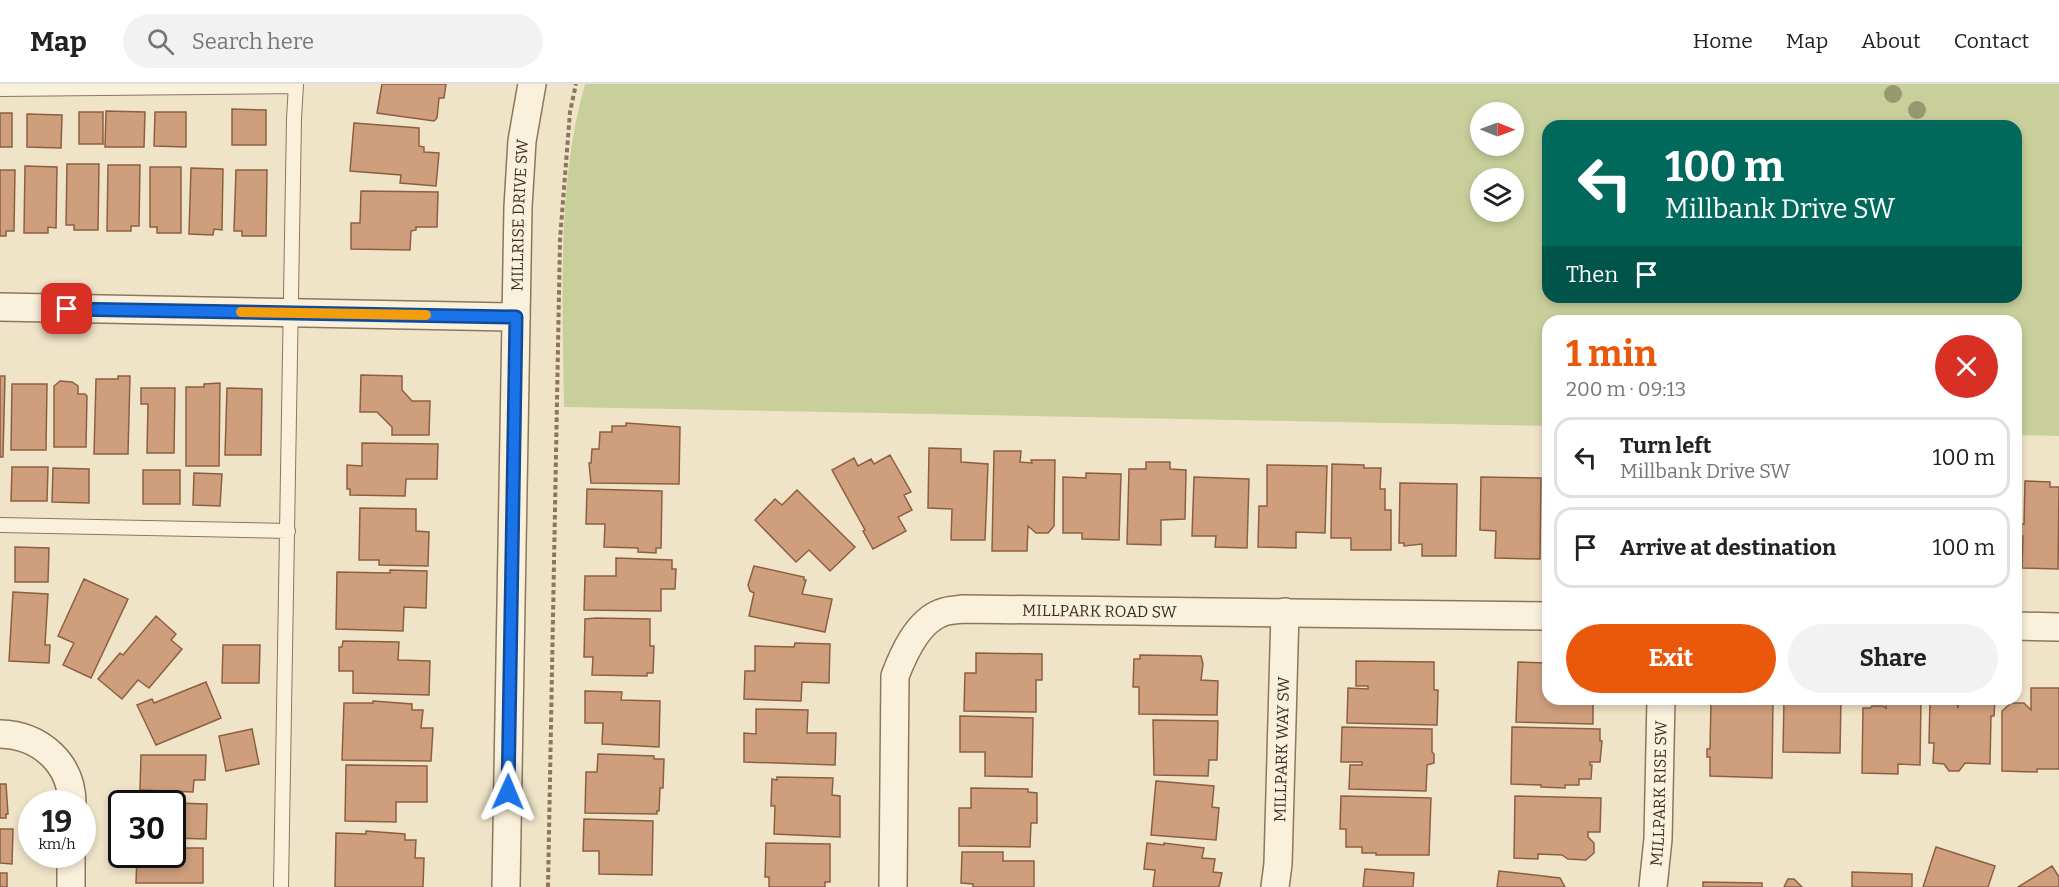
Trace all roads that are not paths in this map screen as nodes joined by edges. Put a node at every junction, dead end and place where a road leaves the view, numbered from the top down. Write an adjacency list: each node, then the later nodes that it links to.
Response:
1 (532, 84): 6 (street, MILLRISE DRIVE SW)
2 (296, 85): 3 (lane); 5 (lane)
3 (0, 89)
4 (0, 307): 5 (street)
5 (291, 313): 6 (street); 8 (lane)
6 (516, 317): 19 (street, MILLRISE DRIVE SW)
7 (0, 525): 8 (lane)
8 (288, 531): 18 (lane)
9 (1285, 612): 10 (street, MILLPARK ROAD SW); 20 (street, MILLPARK ROAD SW); 21 (street, MILLPARK WAY SW)
10 (1542, 616)
11 (2022, 626): 12 (street)
12 (2059, 627)
13 (1661, 705): 22 (street, MILLPARK RISE SW)
14 (0, 734): 15 (street)
15 (71, 790)
16 (71, 868): 17 (street)
17 (71, 887)
18 (281, 887)
19 (506, 887)
20 (893, 887)
21 (1275, 887)
22 (1653, 887)

